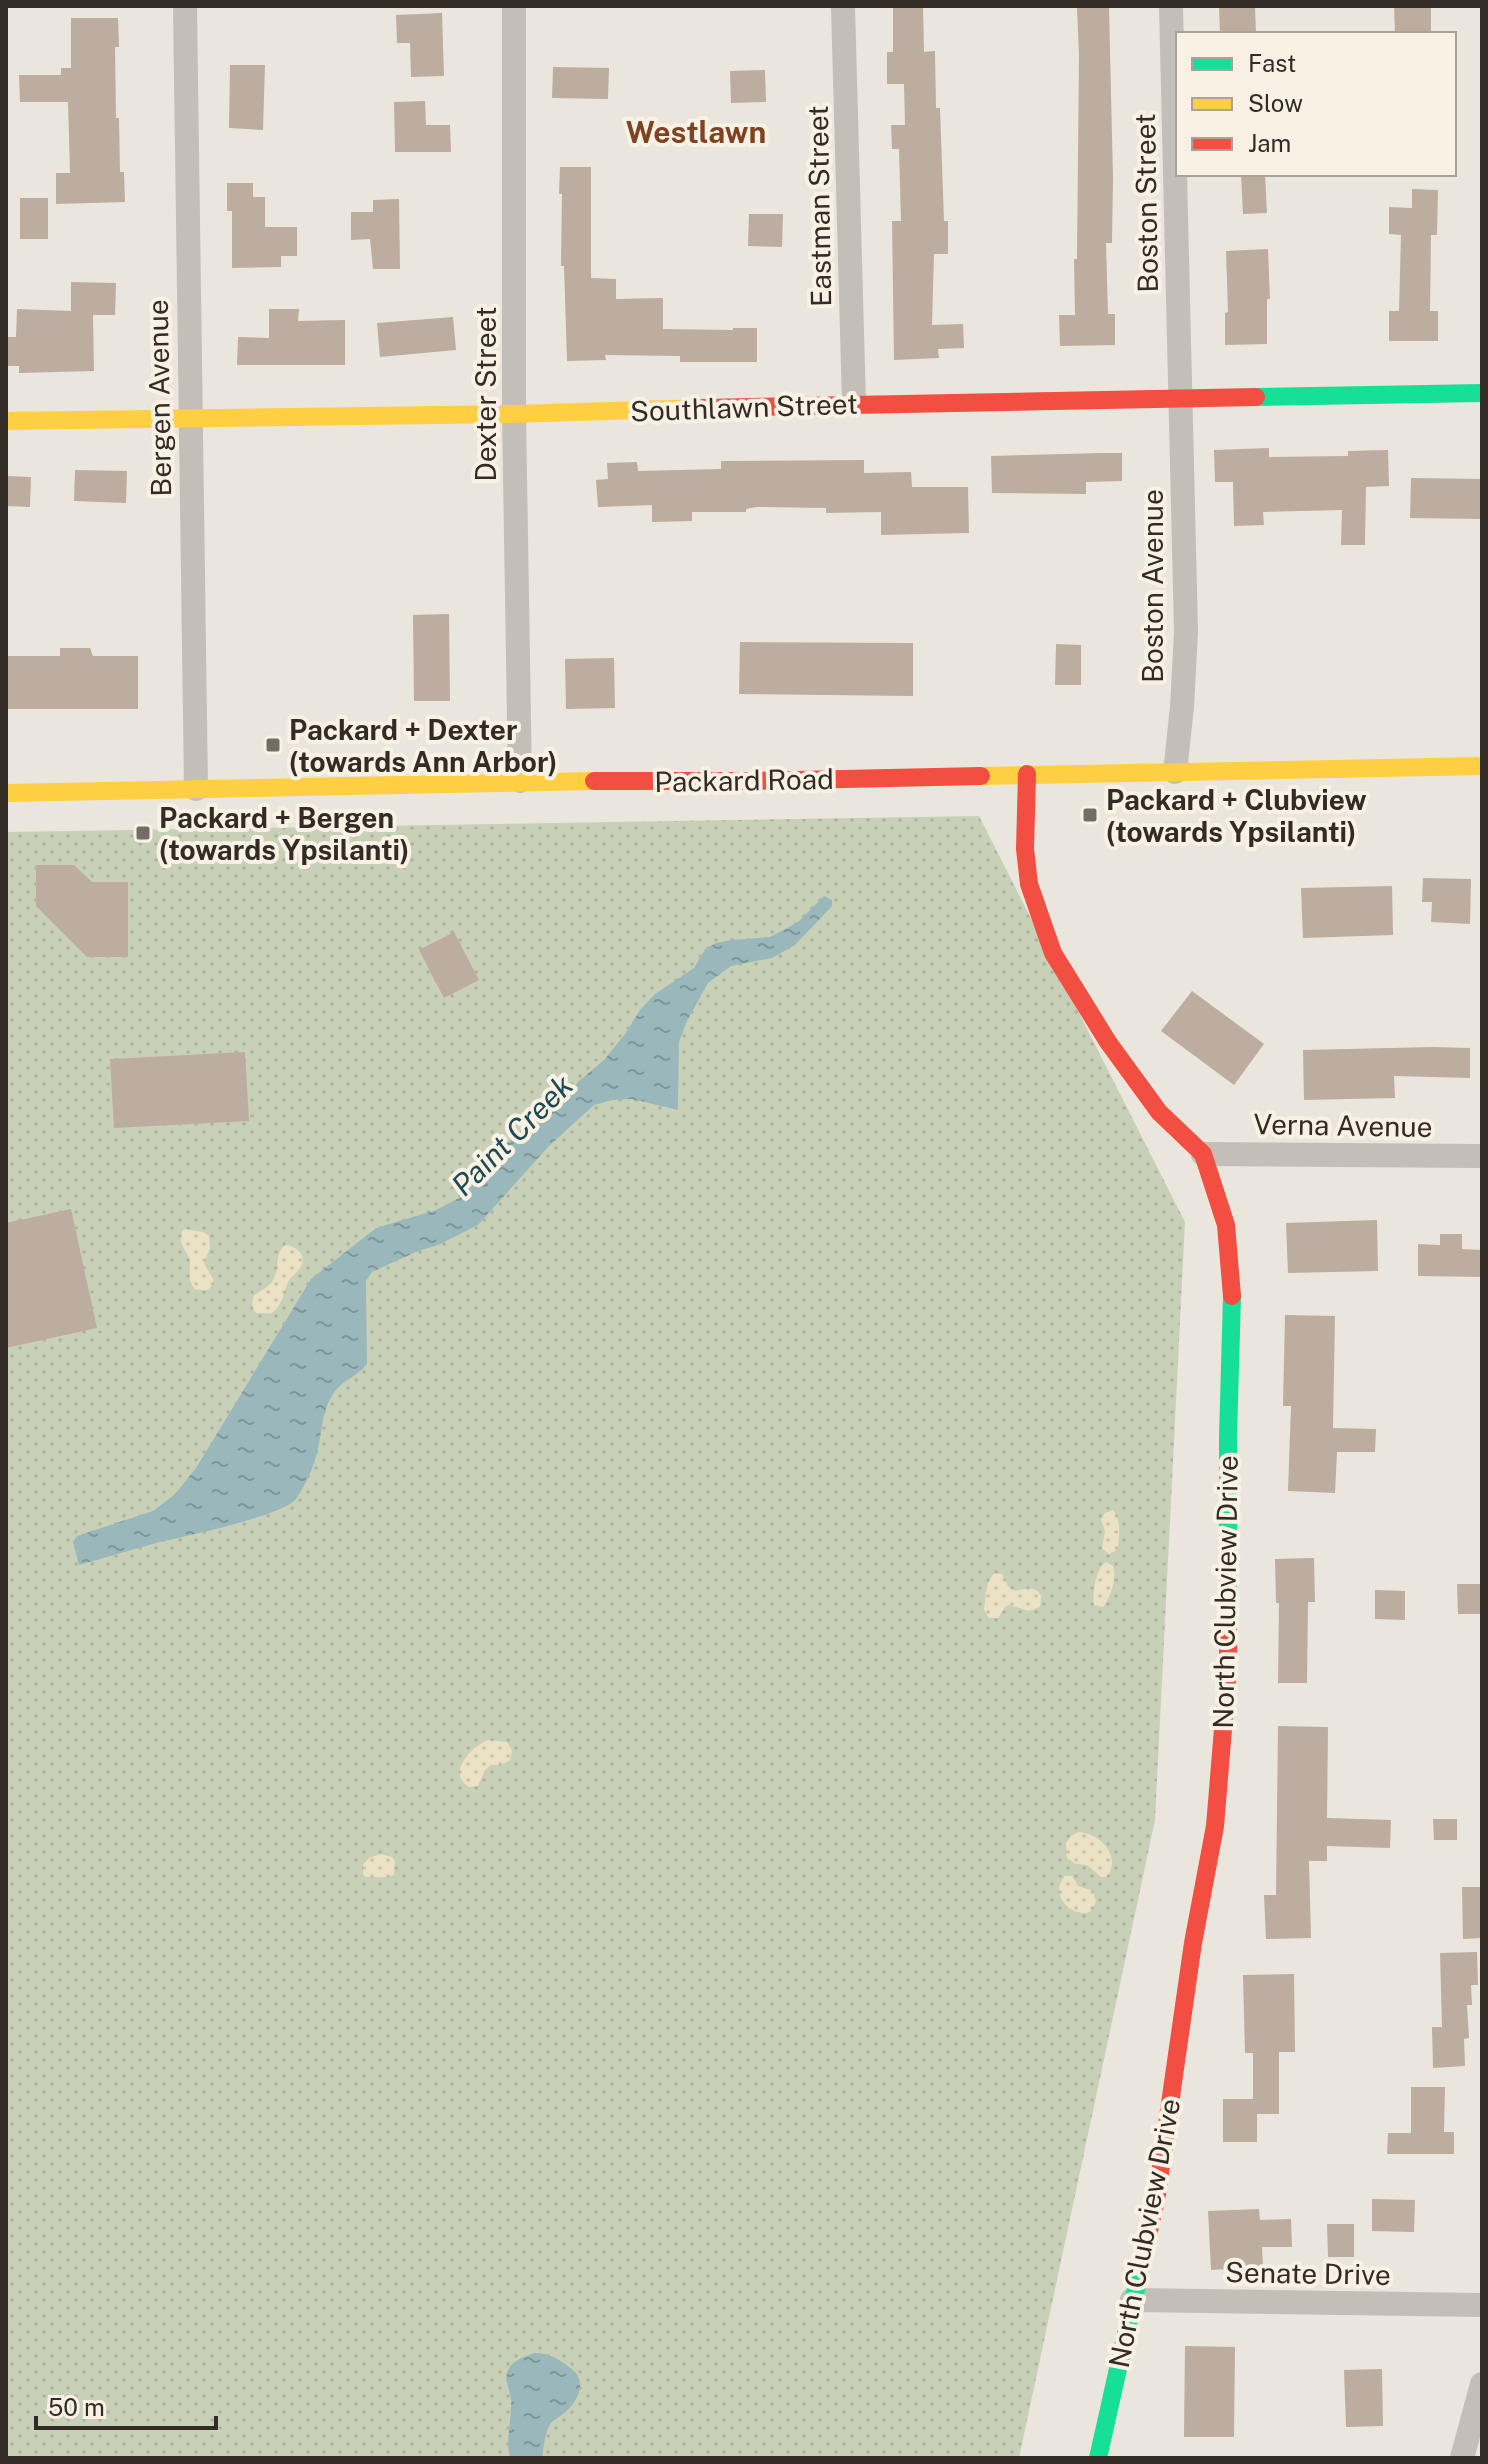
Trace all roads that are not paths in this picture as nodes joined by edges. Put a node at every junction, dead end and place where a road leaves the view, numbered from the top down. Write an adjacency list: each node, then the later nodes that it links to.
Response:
1 (185, 6): 9 (street, Bergen Avenue)
2 (514, 6): 8 (street, Dexter Street)
3 (843, 6): 7 (street, Eastman Street)
4 (1171, 6): 6 (street, Boston Street)
5 (1482, 393): 6 (street, Southlawn Street)
6 (1180, 398): 7 (street, Southlawn Street); 12 (street, Boston Avenue)
7 (854, 404): 8 (street, Southlawn Street)
8 (514, 414): 9 (street, Southlawn Street); 14 (street, Dexter Street)
9 (189, 419): 10 (street, Southlawn Street); 15 (street, Bergen Avenue)
10 (6, 421)
11 (1482, 766): 12 (street, Packard Road)
12 (1175, 772): 13 (street, Packard Road)
13 (1027, 774): 14 (street, Packard Road); 17 (street, North Clubview Drive)
14 (520, 781): 15 (street, Packard Road)
15 (196, 789): 16 (street, Packard Road)
16 (6, 793)
17 (1203, 1154): 18 (street, Verna Avenue); 19 (street, North Clubview Drive)
18 (1482, 1156)
19 (1132, 2300): 20 (street, Senate Drive); 22 (street, North Clubview Drive)
20 (1482, 2305)
21 (1482, 2384): 23 (street)
22 (1098, 2458)
23 (1462, 2458)

